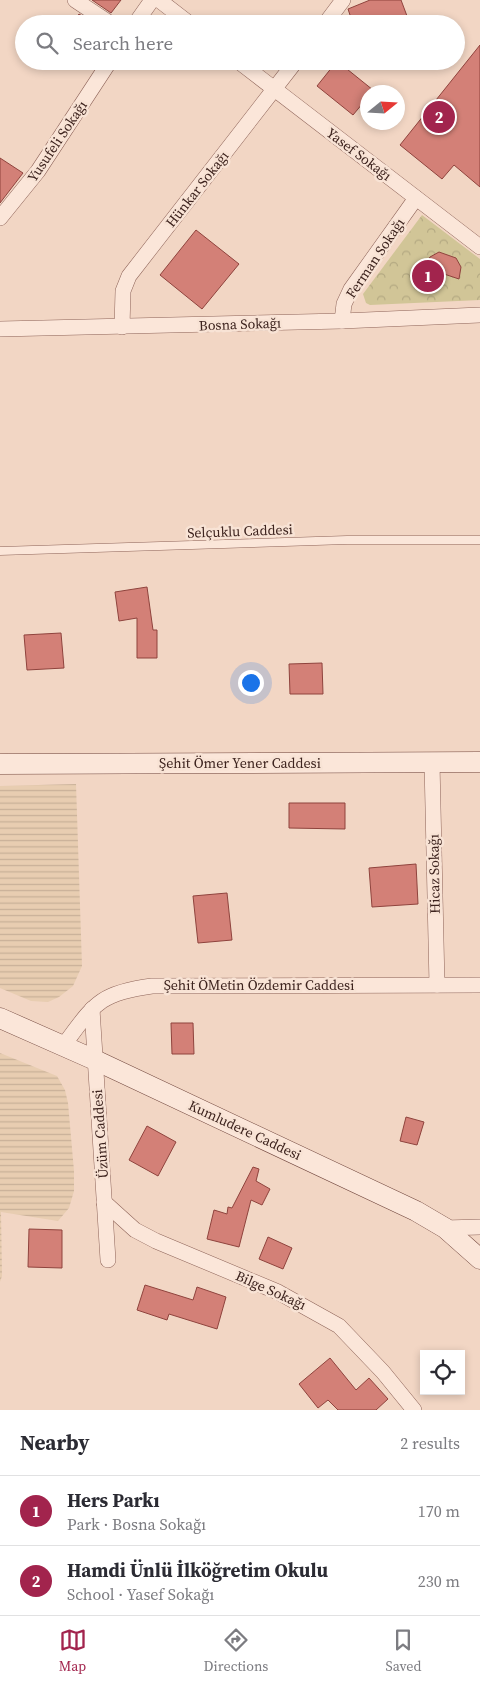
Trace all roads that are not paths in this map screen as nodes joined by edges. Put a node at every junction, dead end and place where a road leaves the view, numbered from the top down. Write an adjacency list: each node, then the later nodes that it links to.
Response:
1 (76, 0): 5 (street)
2 (152, 0): 6 (street)
3 (159, 0): 7 (street)
4 (343, 0): 8 (street)
5 (98, 15)
6 (141, 15)
7 (178, 15)
8 (332, 15)
9 (104, 70): 14 (street, Yusufeli Sokağı)
10 (250, 70): 12 (street, Yasef Sokağı)
11 (289, 70): 12 (street, Hünkar Sokağı)
12 (275, 89): 13 (street, Yasef Sokağı); 18 (street, Hünkar Sokağı)
13 (416, 198): 15 (street, Yasef Sokağı); 17 (street, Ferman Sokağı)
14 (0, 218)
15 (480, 247)
16 (480, 315): 17 (street, Bosna Sokağı)
17 (342, 321): 18 (street, Bosna Sokağı)
18 (122, 327): 19 (street, Bosna Sokağı)
19 (0, 329)
20 (480, 540): 21 (lane, Selçuklu Caddesi)
21 (0, 551)
22 (480, 762): 23 (street, Şehit Ömer Yener Caddesi)
23 (432, 763): 24 (street, Şehit Ömer Yener Caddesi); 25 (street, Hicaz Sokağı)
24 (0, 764)
25 (437, 985): 26 (street, Şehit ÖMetin Özdemir Caddesi); 27 (street, Şehit ÖMetin Özdemir Caddesi)
26 (480, 985)
27 (92, 1008): 29 (street, Şehit ÖMetin Özdemir Caddesi); 30 (street, Üzüm Caddesi)
28 (0, 1018): 29 (street, Kumludere Caddesi)
29 (63, 1046): 30 (street, Kumludere Caddesi)
30 (96, 1060): 31 (street, Üzüm Caddesi); 33 (street, Kumludere Caddesi)
31 (104, 1202): 35 (street, Üzüm Caddesi); 36 (street, Bilge Sokağı)
32 (480, 1226): 33 (street)
33 (446, 1228): 34 (street, Kumludere Caddesi)
34 (480, 1259)
35 (108, 1260)
36 (414, 1410)

